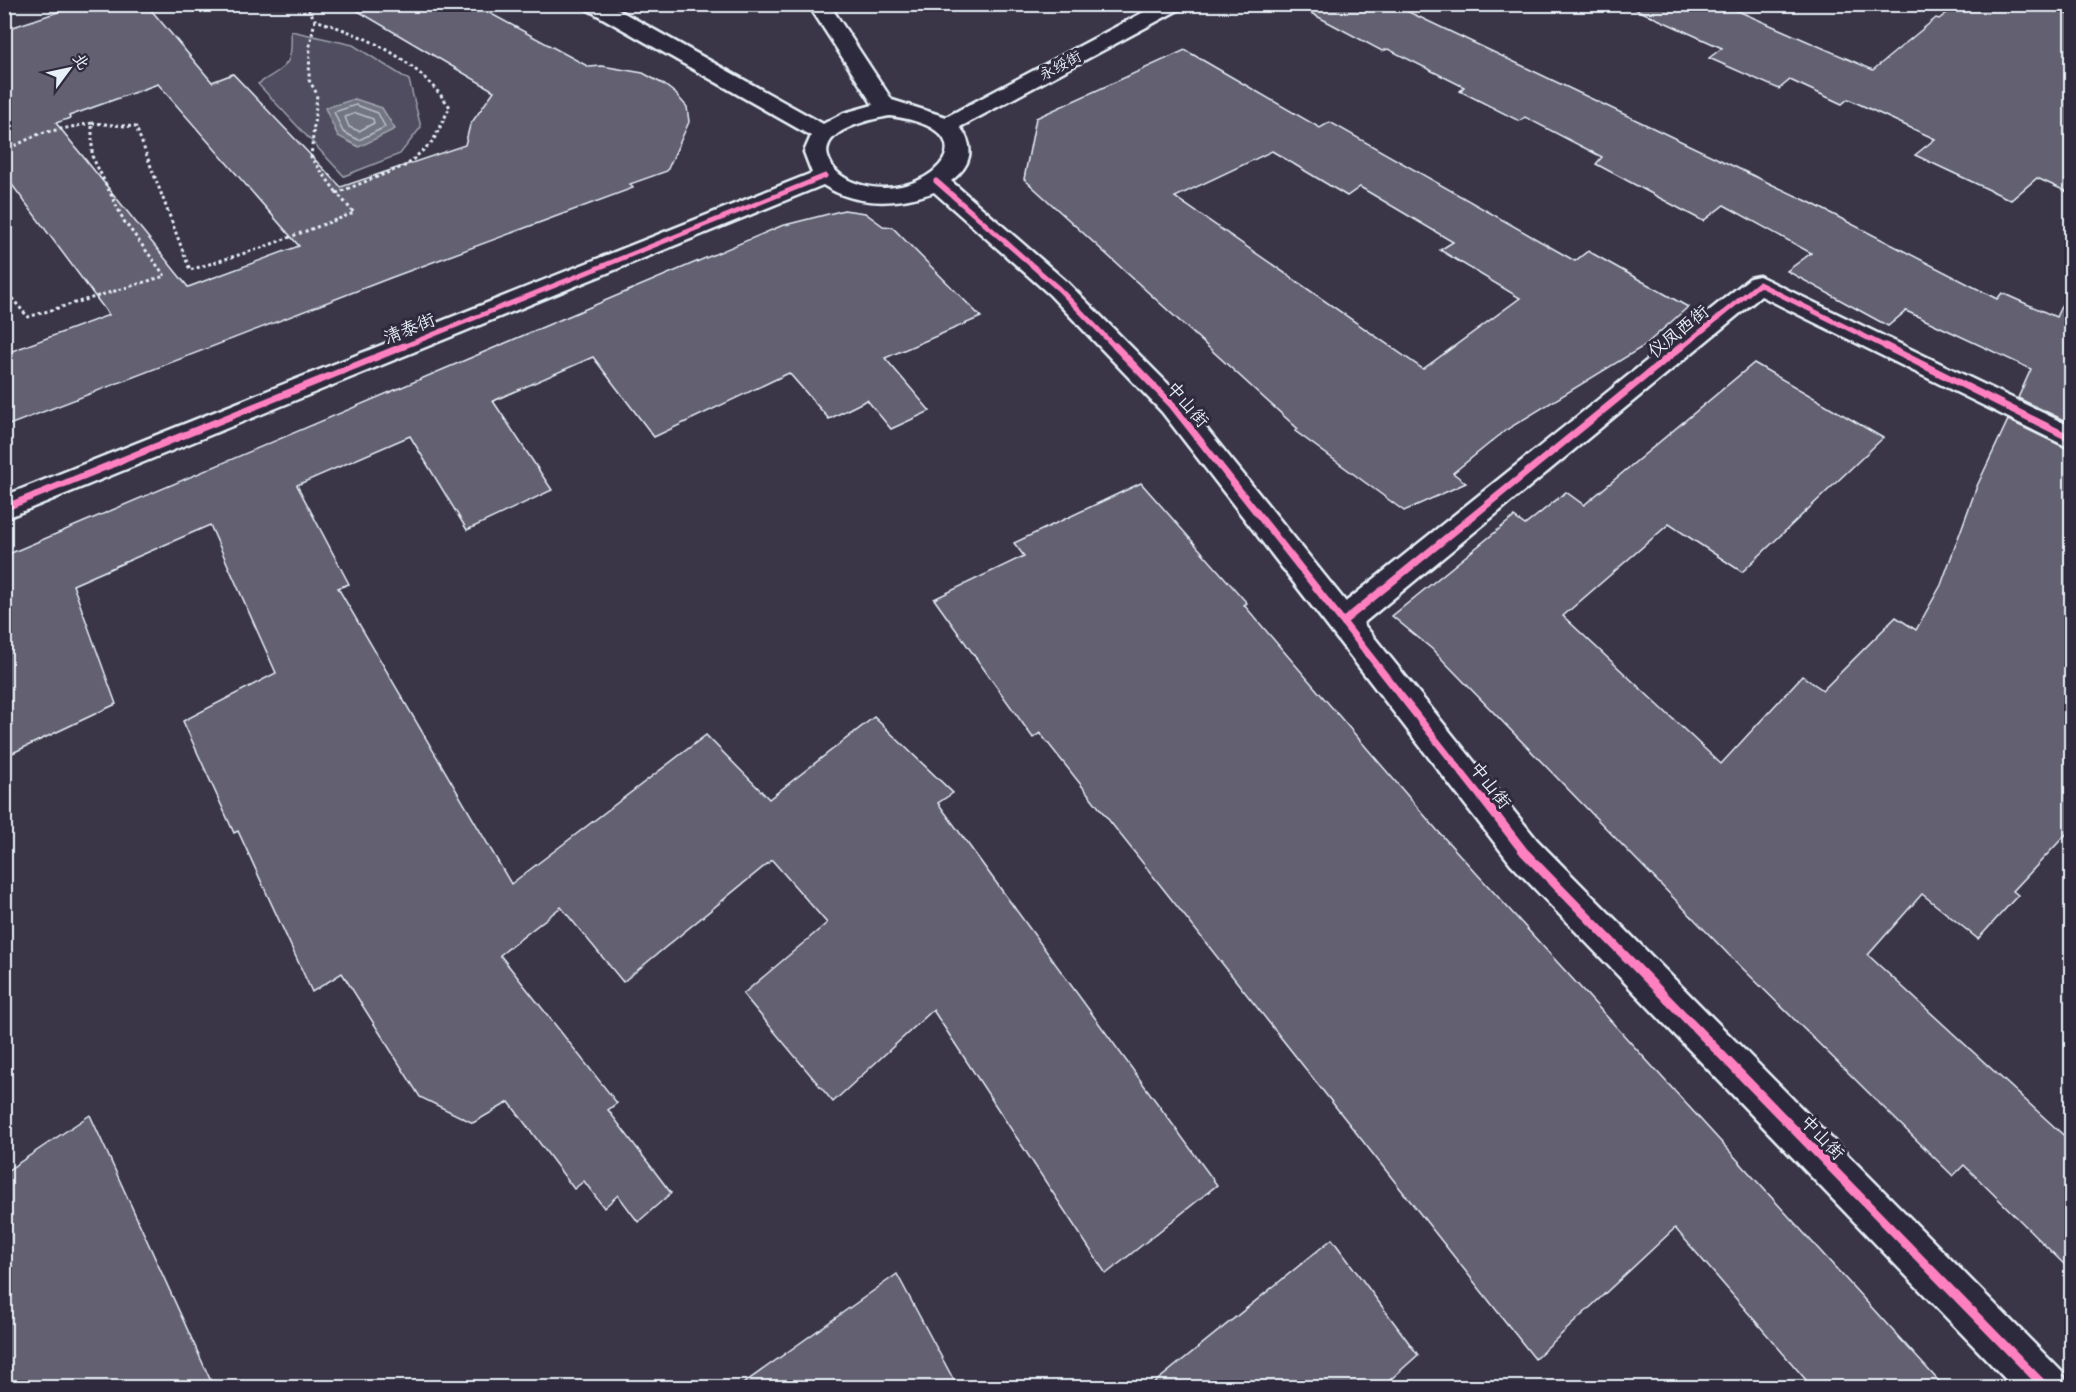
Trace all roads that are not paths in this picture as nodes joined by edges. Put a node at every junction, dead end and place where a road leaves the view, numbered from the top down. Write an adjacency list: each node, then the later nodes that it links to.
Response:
1 (592, 4): 6 (street)
2 (818, 4): 4 (street)
3 (1175, 4): 5 (street, 永绥街)
4 (890, 110): 5 (street); 6 (street)
5 (946, 126): 8 (street)
6 (824, 134): 7 (street)
7 (825, 176): 8 (street); 10 (street, 清泰街)
8 (936, 181): 11 (street, 中山街)
9 (2072, 440): 11 (street, 仪凤西街)
10 (4, 508)
11 (1344, 621): 12 (street, 中山街)
12 (2046, 1388)

